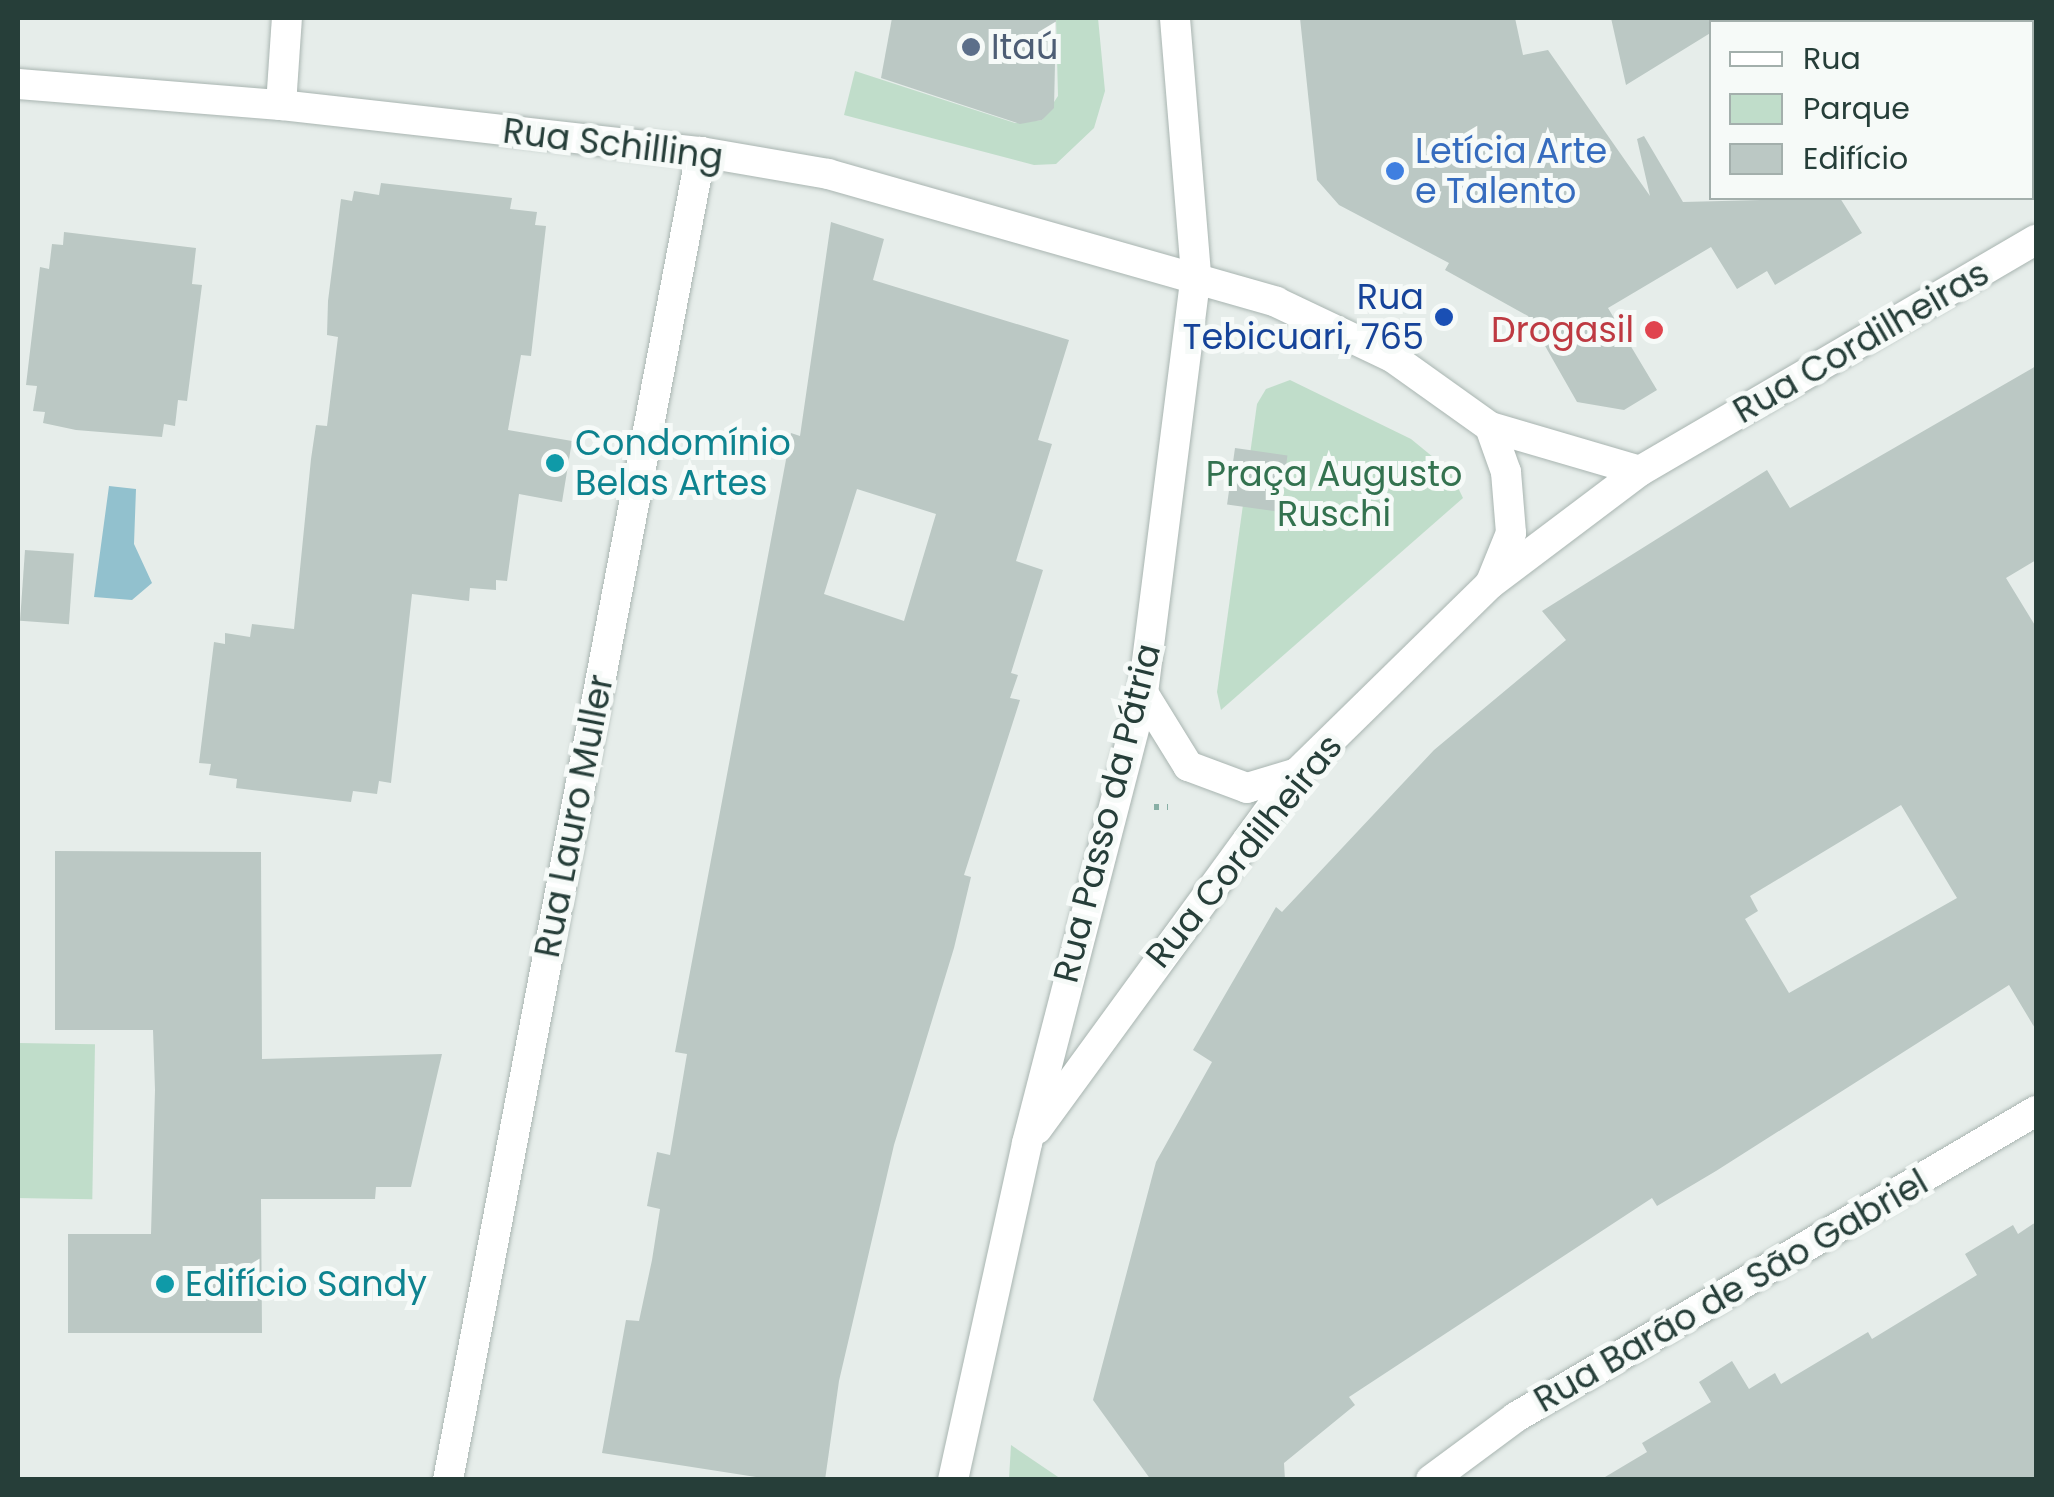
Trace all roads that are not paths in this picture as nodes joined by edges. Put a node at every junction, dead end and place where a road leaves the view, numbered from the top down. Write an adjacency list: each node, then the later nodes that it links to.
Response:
1 (287, 18): 4 (street)
2 (1175, 18): 7 (street, Rua Passo da Pátria)
3 (18, 84): 4 (street, Rua Schilling)
4 (281, 106): 5 (street, Rua Schilling)
5 (700, 152): 7 (street, Rua Schilling); 15 (street, Rua Lauro Muller)
6 (2036, 240): 9 (street, Rua Cordilheiras)
7 (1196, 274): 8 (street, Rua Schilling); 11 (street, Rua Passo da Pátria)
8 (1490, 427): 9 (street, Rua Schilling); 10 (street, Rua Cordilheiras)
9 (1640, 471): 10 (street, Rua Cordilheiras)
10 (1490, 584): 12 (street, Rua Cordilheiras)
11 (1143, 693): 12 (street); 14 (street, Rua Passo da Pátria)
12 (1296, 774): 14 (street, Rua Cordilheiras)
13 (2036, 1111): 17 (street, Rua Barão de São Gabriel)
14 (1027, 1143): 16 (street, Rua Passo da Pátria)
15 (448, 1480)
16 (953, 1480)
17 (1431, 1480)

